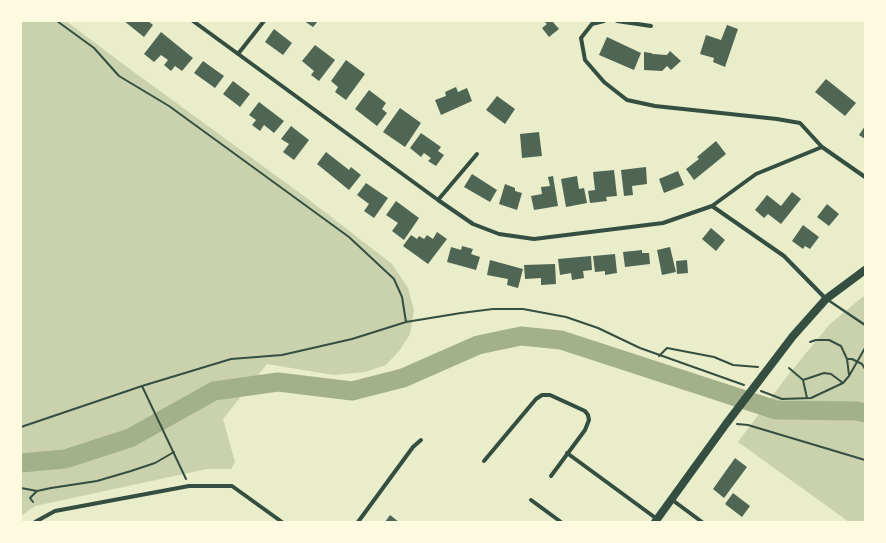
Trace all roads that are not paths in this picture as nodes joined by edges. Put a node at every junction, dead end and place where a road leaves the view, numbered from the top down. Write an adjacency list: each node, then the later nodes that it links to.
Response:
1 (193, 21): 6 (street)
2 (264, 21): 6 (street)
3 (604, 21): 7 (street)
4 (617, 21): 5 (street)
5 (651, 26)
6 (238, 54): 10 (street)
7 (822, 147): 9 (street); 11 (street)
8 (476, 154): 10 (street)
9 (865, 178)
10 (438, 200): 11 (street)
11 (712, 206): 13 (street)
12 (865, 270): 13 (main road)
13 (826, 299): 14 (lane); 19 (main road)
14 (865, 325)
15 (421, 440): 24 (street)
16 (567, 453): 17 (street); 18 (street); 21 (street)
17 (484, 461)
18 (551, 476)
19 (671, 499): 21 (main road); 26 (street)
20 (531, 500): 25 (street)
21 (656, 521)
22 (35, 522): 23 (street)
23 (282, 522)
24 (358, 522)
25 (561, 522)
26 (702, 522)

